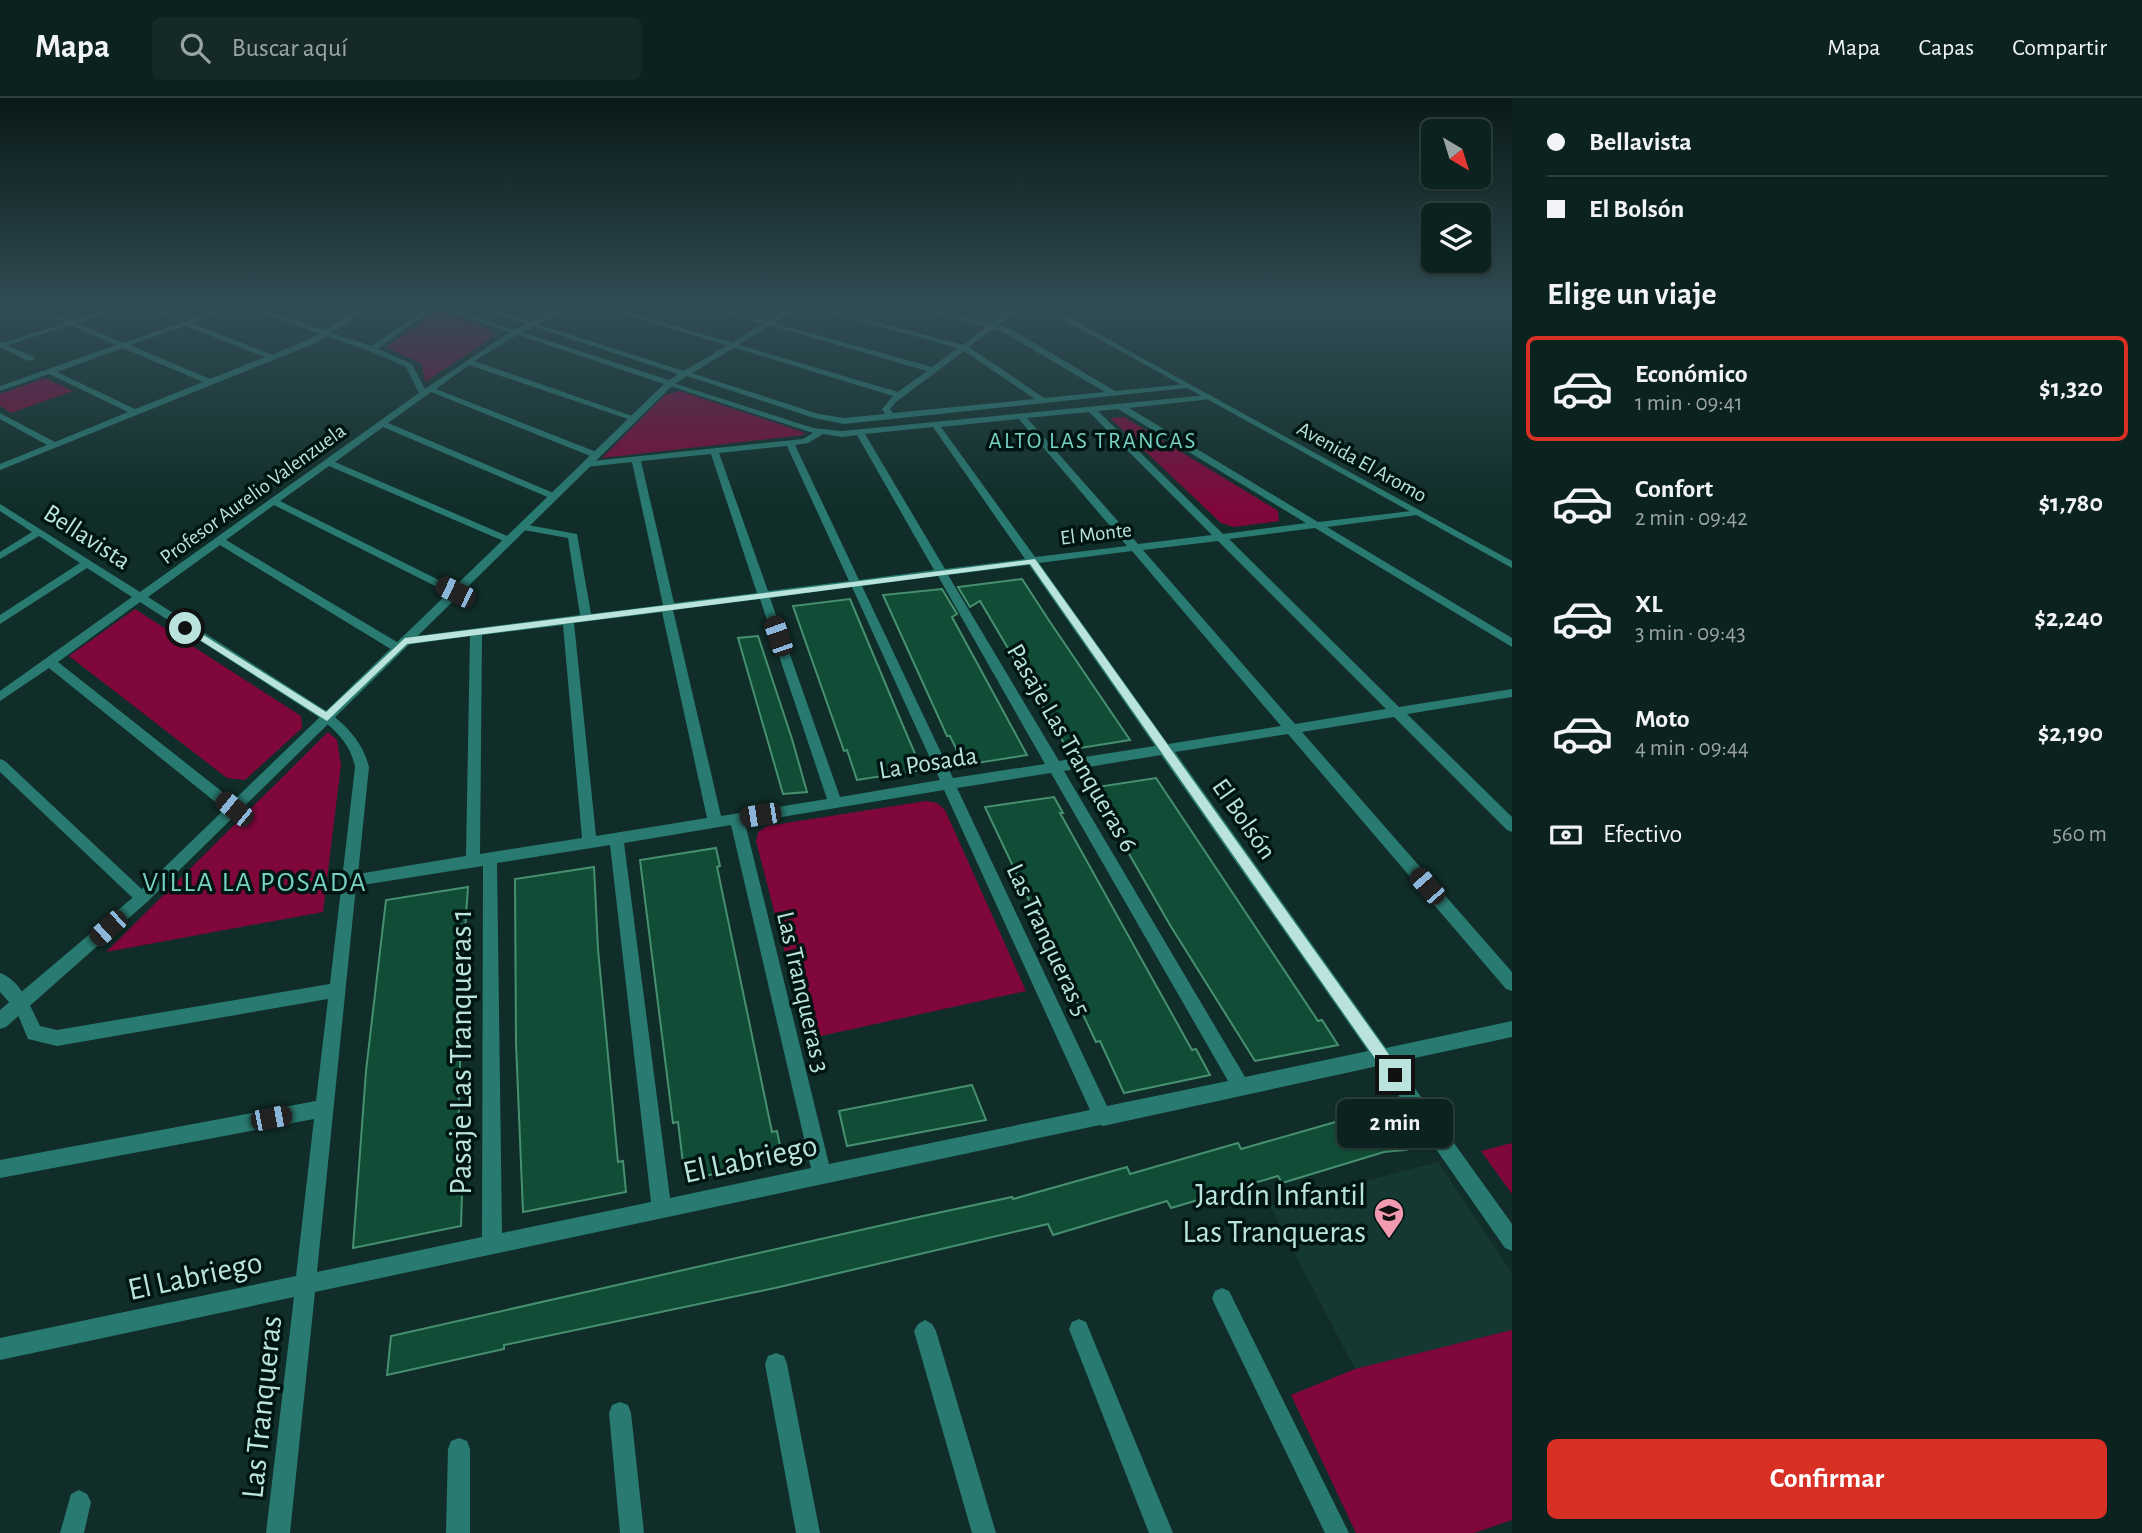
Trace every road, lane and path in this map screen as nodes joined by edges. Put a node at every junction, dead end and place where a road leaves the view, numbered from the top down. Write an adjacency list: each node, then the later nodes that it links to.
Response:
1 (40, 375): 19 (street)
2 (55, 375): 27 (street)
3 (193, 375): 16 (street)
4 (228, 375): 16 (street)
5 (415, 375): 20 (street)
6 (450, 375): 20 (street, Profesor Aurelio Valenzuela)
7 (506, 375): 31 (street)
8 (646, 375): 17 (street)
9 (680, 375): 17 (street)
10 (688, 375): 29 (street)
11 (833, 375): 22 (street)
12 (926, 375): 22 (street)
13 (1004, 375): 24 (street)
14 (1082, 375): 21 (street)
15 (1167, 375): 18 (street, Avenida El Aromo)
16 (210, 382): 27 (street)
17 (670, 383): 31 (street); 34 (street)
18 (1187, 386): 21 (street); 23 (street, Avenida El Aromo)
19 (0, 389)
20 (427, 392): 32 (street, Profesor Aurelio Valenzuela); 39 (street)
21 (1113, 393): 24 (street)
22 (899, 395): 29 (street)
23 (1208, 397): 25 (street); 47 (street, Avenida El Aromo)
24 (1043, 401): 29 (street)
25 (1120, 406): 26 (street); 48 (street)
26 (1091, 409): 30 (street); 51 (street)
27 (134, 412): 37 (street)
28 (0, 416): 37 (street)
29 (891, 416)
30 (1021, 416): 33 (street); 54 (street)
31 (634, 418): 39 (street)
32 (382, 423): 41 (street, Profesor Aurelio Valenzuela); 44 (street)
33 (936, 425): 35 (street); 56 (street, El Bolsón)
34 (820, 432): 35 (street); 36 (street)
35 (860, 433): 59 (street, Pasaje Las Tranqueras 6)
36 (790, 443): 38 (street); 60 (street, Las Tranqueras 5)
37 (54, 445): 43 (street)
38 (714, 450): 40 (street); 62 (street)
39 (596, 455): 42 (street)
40 (636, 459): 42 (street); 64 (street)
41 (328, 462): 45 (street, Profesor Aurelio Valenzuela); 53 (street)
42 (586, 464): 44 (street)
43 (0, 467)
44 (553, 496): 49 (street)
45 (273, 501): 52 (street, Profesor Aurelio Valenzuela); 61 (street)
46 (0, 507): 50 (street, Bellavista)
47 (1417, 512): 48 (street, El Monte); 58 (street, Avenida El Aromo)
48 (1317, 526): 51 (street, El Monte); 69 (street)
49 (522, 527): 53 (street); 65 (street)
50 (39, 532): 55 (street); 57 (street, Bellavista)
51 (1221, 537): 54 (street, El Monte); 76 (street)
52 (219, 540): 63 (street, Profesor Aurelio Valenzuela); 70 (street)
53 (508, 540): 61 (street)
54 (1135, 548): 56 (street, El Monte); 78 (street)
55 (0, 556)
56 (1032, 561): 59 (street, El Monte); 79 (street, El Bolsón)
57 (87, 563): 63 (street, Bellavista); 66 (street)
58 (1512, 565)
59 (942, 573): 60 (street, El Monte); 81 (street, Pasaje Las Tranqueras 6)
60 (855, 583): 62 (street, El Monte); 82 (street, Las Tranqueras 5)
61 (455, 592): 70 (street)
62 (764, 595): 64 (street, El Monte); 83 (street)
63 (138, 598): 71 (street, Profesor Aurelio Valenzuela); 77 (street, Bellavista)
64 (668, 607): 65 (street, El Monte); 86 (street)
65 (586, 618): 67 (street, El Monte)
66 (0, 620)
67 (568, 620): 68 (street, El Monte); 89 (street)
68 (476, 632): 70 (street, El Monte); 90 (street, Pasaje Las Tranqueras 1)
69 (1512, 643)
70 (401, 644): 77 (street)
71 (50, 661): 74 (street, Profesor Aurelio Valenzuela); 84 (street)
72 (1512, 693): 73 (street, La Posada)
73 (1497, 695): 75 (street); 76 (street, La Posada)
74 (0, 697)
75 (1512, 708)
76 (1396, 712): 78 (street, La Posada); 87 (street)
77 (327, 717): 84 (street); 91 (street, Las Tranqueras)
78 (1292, 729): 79 (street, La Posada); 94 (street)
79 (1165, 750): 81 (street, La Posada); 99 (street, El Bolsón)
80 (0, 764): 92 (street)
81 (1055, 767): 82 (street, La Posada); 100 (street, Pasaje Las Tranqueras 6)
82 (949, 785): 83 (street, La Posada); 102 (street, Las Tranqueras 5)
83 (835, 803): 85 (street, La Posada)
84 (234, 809): 92 (street)
85 (737, 819): 86 (street, La Posada); 104 (street, Las Tranqueras 3)
86 (715, 822): 88 (street, La Posada)
87 (1512, 826)
88 (616, 838): 89 (street, La Posada); 105 (street)
89 (590, 843): 90 (street, La Posada)
90 (482, 860): 91 (street, La Posada); 107 (street, Pasaje Las Tranqueras 1)
91 (351, 881): 95 (street, Las Tranqueras)
92 (142, 898): 96 (street)
93 (0, 980): 96 (street)
94 (1512, 984)
95 (339, 990): 96 (street); 101 (street, Las Tranqueras)
96 (22, 1005): 97 (street)
97 (0, 1021)
98 (1512, 1029): 99 (street, El Labriego)
99 (1383, 1058): 100 (street, El Labriego); 106 (street, El Bolsón)
100 (1241, 1087): 102 (street, El Labriego)
101 (325, 1108): 103 (street); 108 (street, Las Tranqueras)
102 (1103, 1117): 104 (street, El Labriego)
103 (0, 1169)
104 (822, 1176): 105 (street, El Labriego)
105 (662, 1210): 107 (street, El Labriego)
106 (1512, 1241)
107 (492, 1245): 108 (street, El Labriego)
108 (305, 1285): 112 (street, El Labriego); 118 (street, Las Tranqueras)
109 (1222, 1298): 124 (street)
110 (1079, 1329): 123 (street)
111 (925, 1331): 122 (street)
112 (0, 1349)
113 (776, 1364): 121 (street)
114 (620, 1413): 120 (street)
115 (459, 1449): 119 (street)
116 (79, 1502): 117 (street)
117 (72, 1533)
118 (278, 1533)
119 (458, 1533)
120 (632, 1533)
121 (808, 1533)
122 (984, 1533)
123 (1161, 1533)
124 (1337, 1533)

